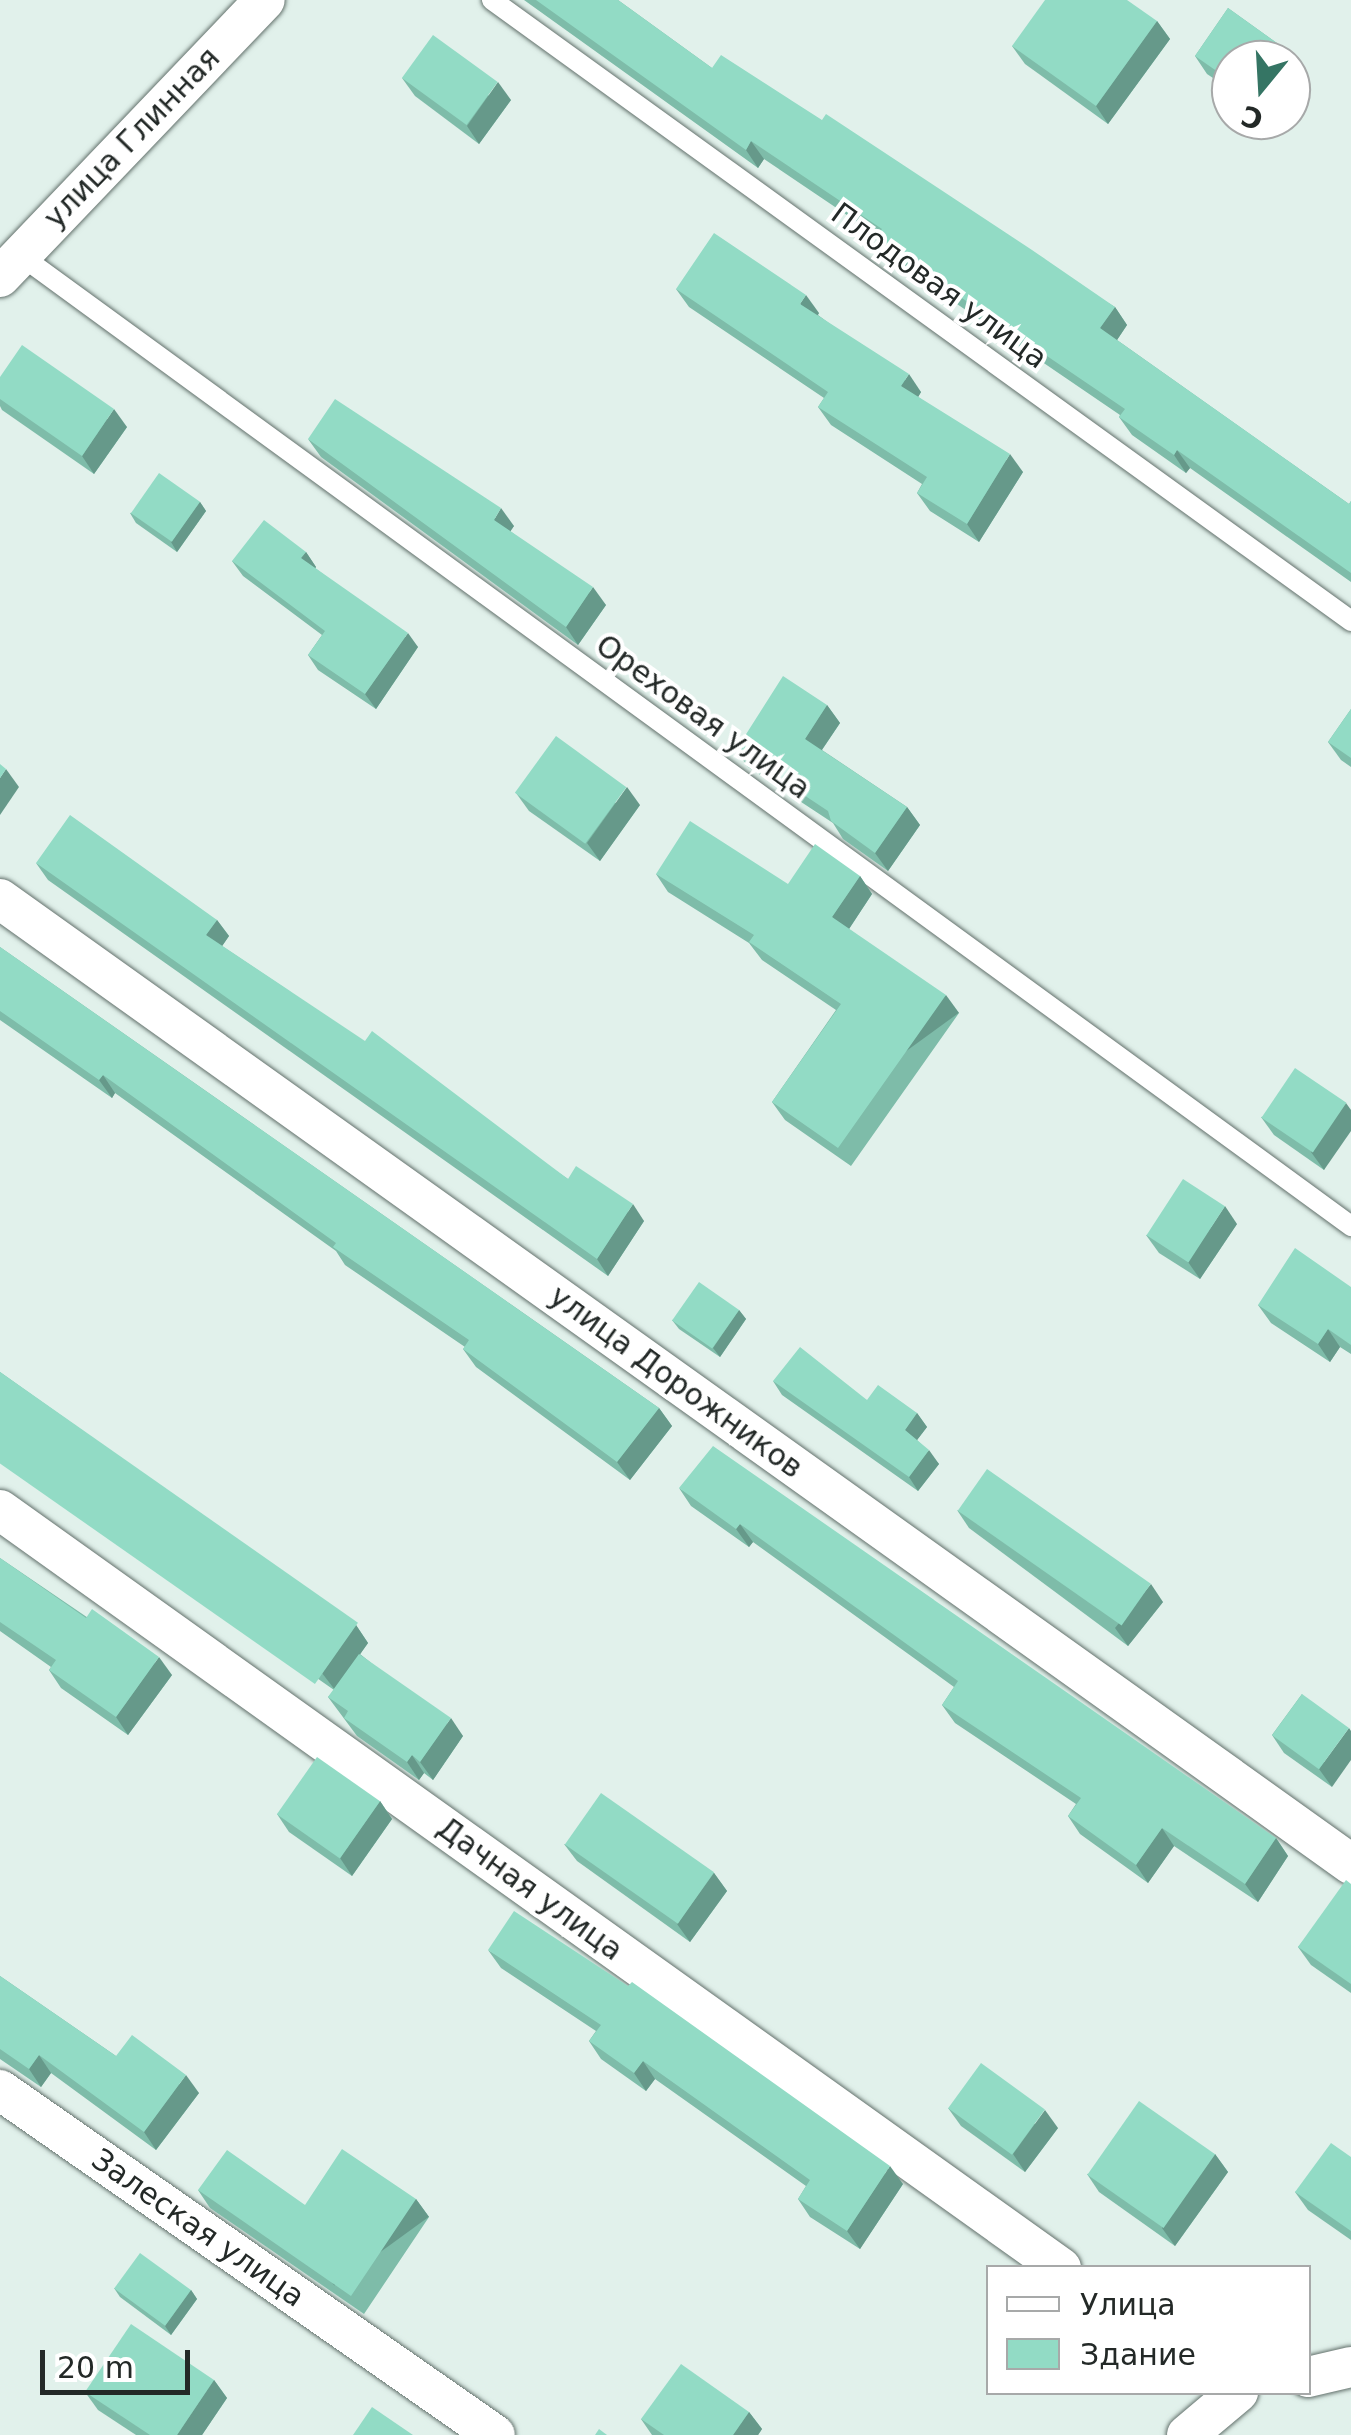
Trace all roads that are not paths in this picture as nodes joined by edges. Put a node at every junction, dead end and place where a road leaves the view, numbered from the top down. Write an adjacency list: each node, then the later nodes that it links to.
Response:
1 (265, 0): 3 (street, улица Глинная)
2 (492, 0): 4 (lane, Плодовая улица)
3 (10, 266): 6 (lane, Ореховая улица)
4 (1351, 622)
5 (0, 899): 8 (street, улица Дорожников)
6 (1351, 1226)
7 (0, 1510): 10 (street, Дачная улица)
8 (1351, 1864)
9 (0, 2090): 14 (street, Залеская улица)
10 (1057, 2265)
11 (1351, 2367): 12 (street)
12 (1311, 2376)
13 (1235, 2395): 15 (street)
14 (495, 2435)
15 (1187, 2435)

